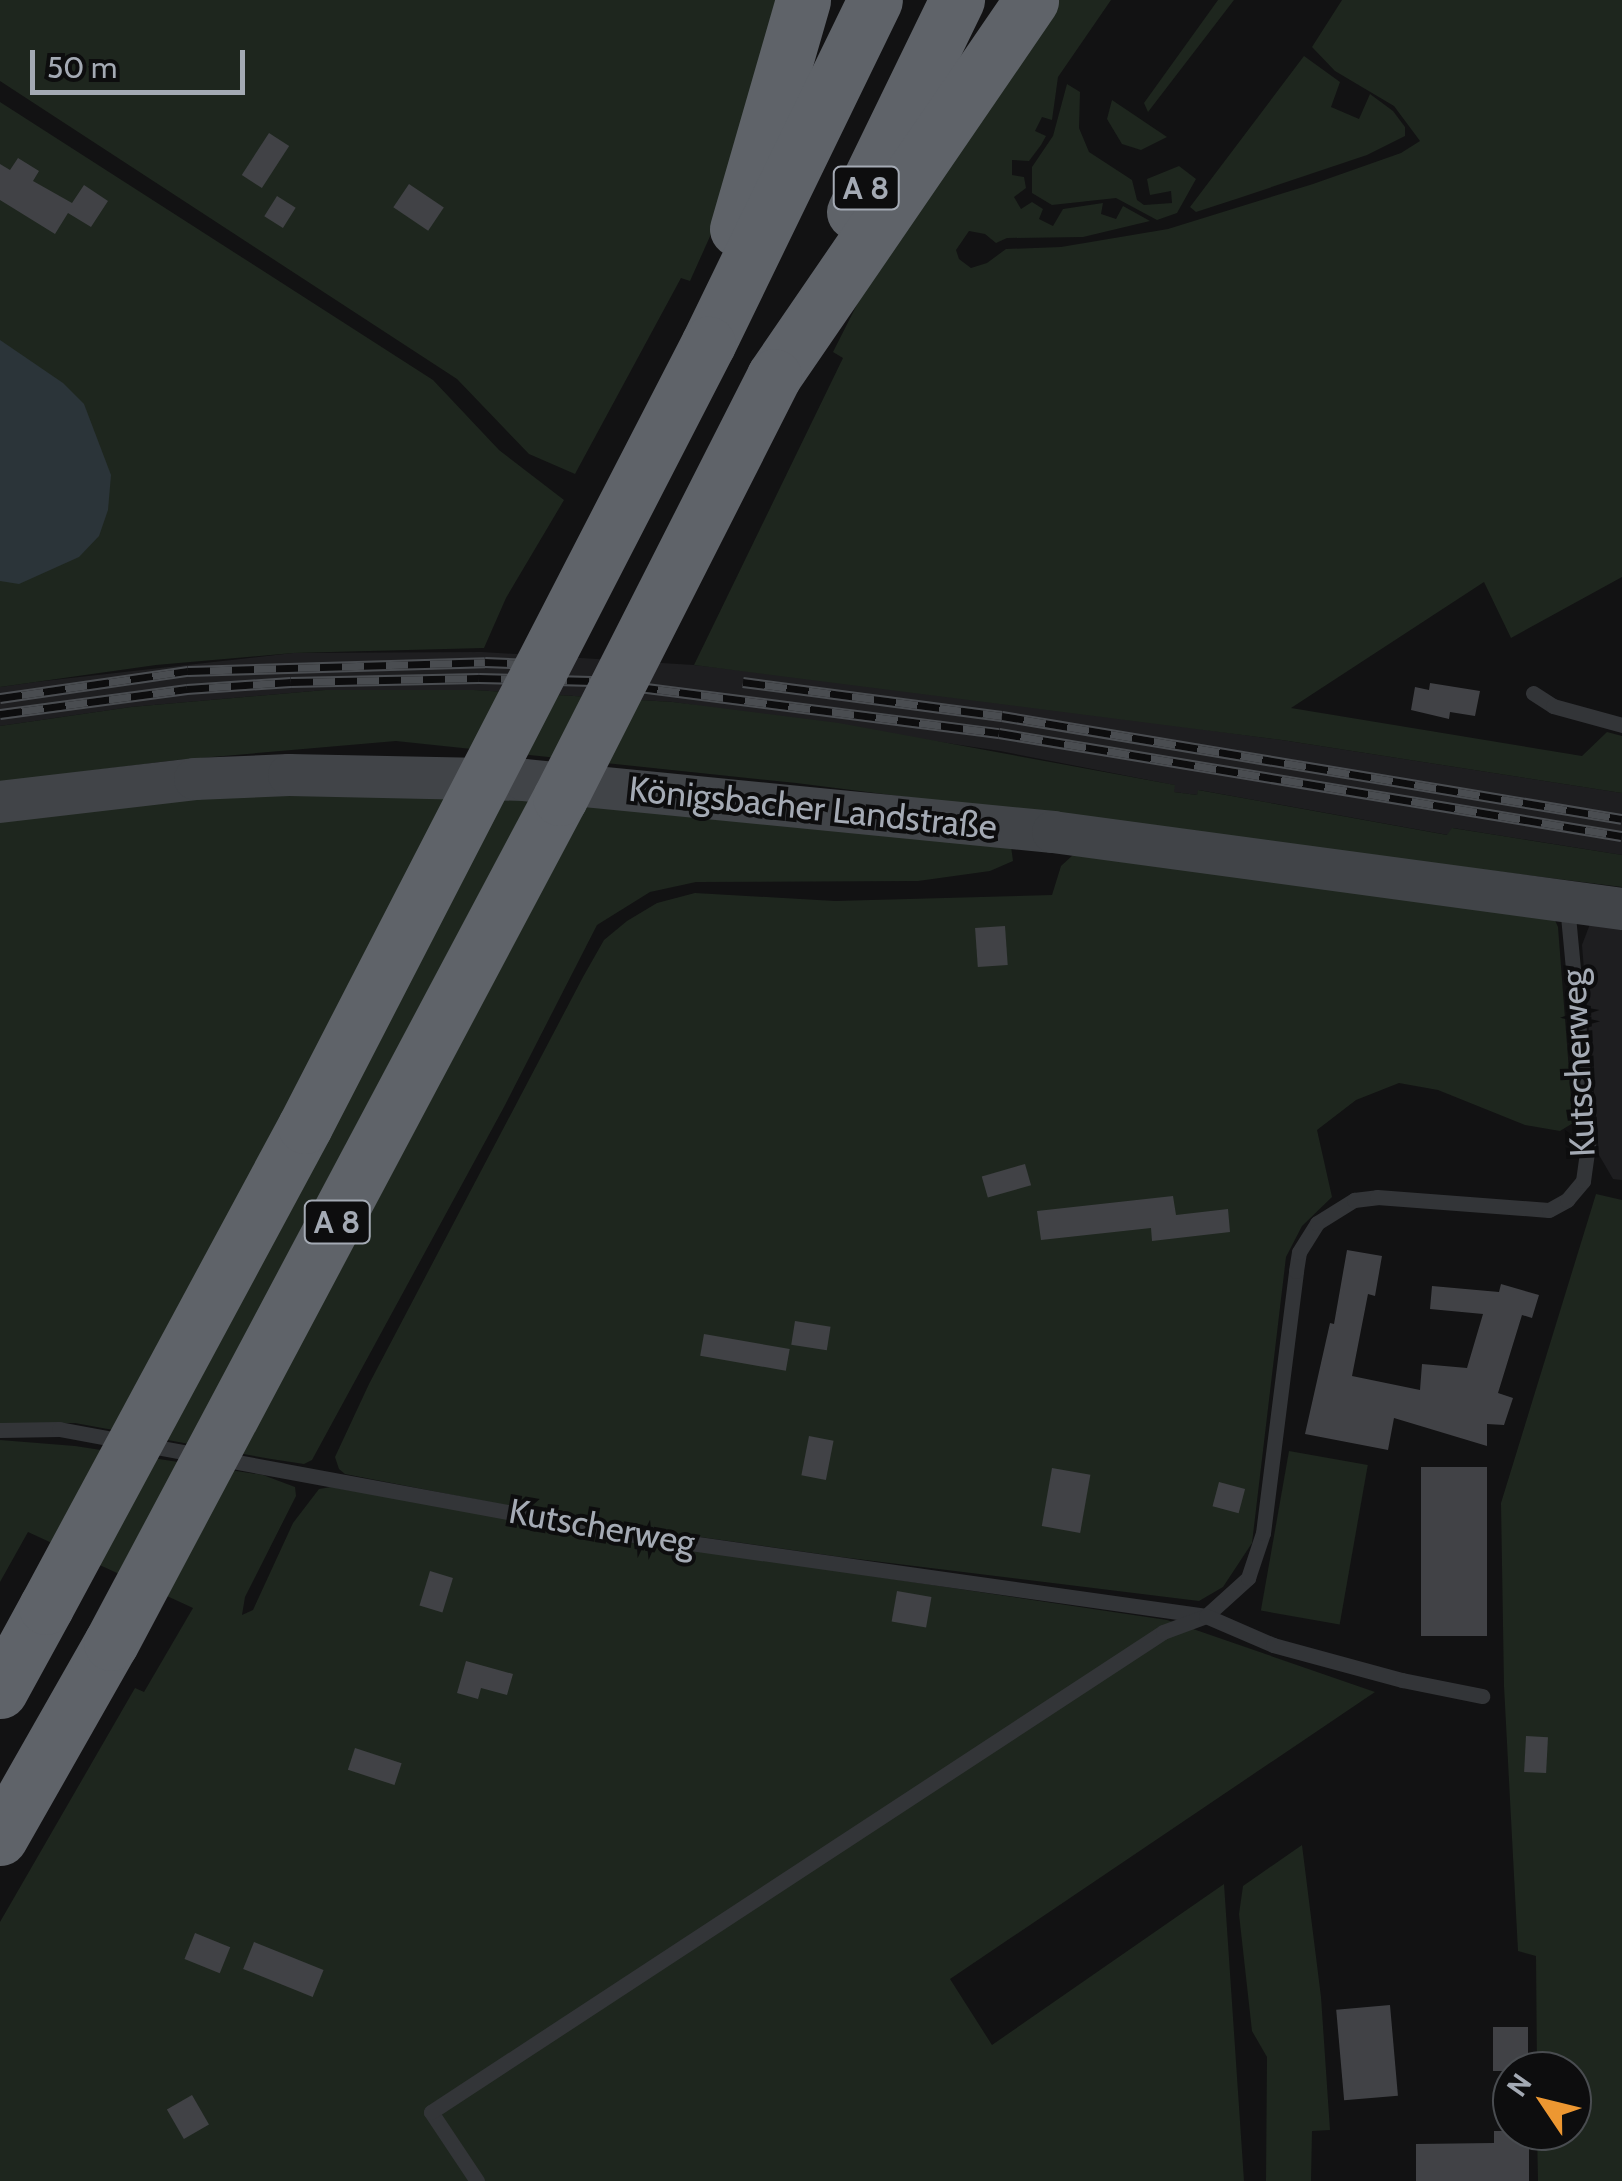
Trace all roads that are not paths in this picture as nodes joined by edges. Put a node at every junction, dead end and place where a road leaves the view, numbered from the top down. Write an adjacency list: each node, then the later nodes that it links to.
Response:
1 (803, 0): 5 (highway)
2 (875, 0): 5 (highway, A 8)
3 (957, 0): 6 (highway, A 8)
4 (1030, 0): 6 (highway)
5 (708, 344): 14 (highway, A 8, bridge)
6 (774, 376): 16 (highway, A 8, bridge)
7 (1533, 694): 8 (lane)
8 (1622, 725)
9 (0, 802): 10 (main road, Königsbacher Landstraße)
10 (1567, 898): 11 (main road, Königsbacher Landstraße); 13 (lane, Kutscherweg)
11 (1622, 909)
12 (0, 1430): 13 (lane, Kutscherweg)
13 (1206, 1616): 15 (lane); 17 (lane, Kutscherweg)
14 (0, 1690)
15 (1482, 1696)
16 (0, 1838)
17 (476, 2181)

